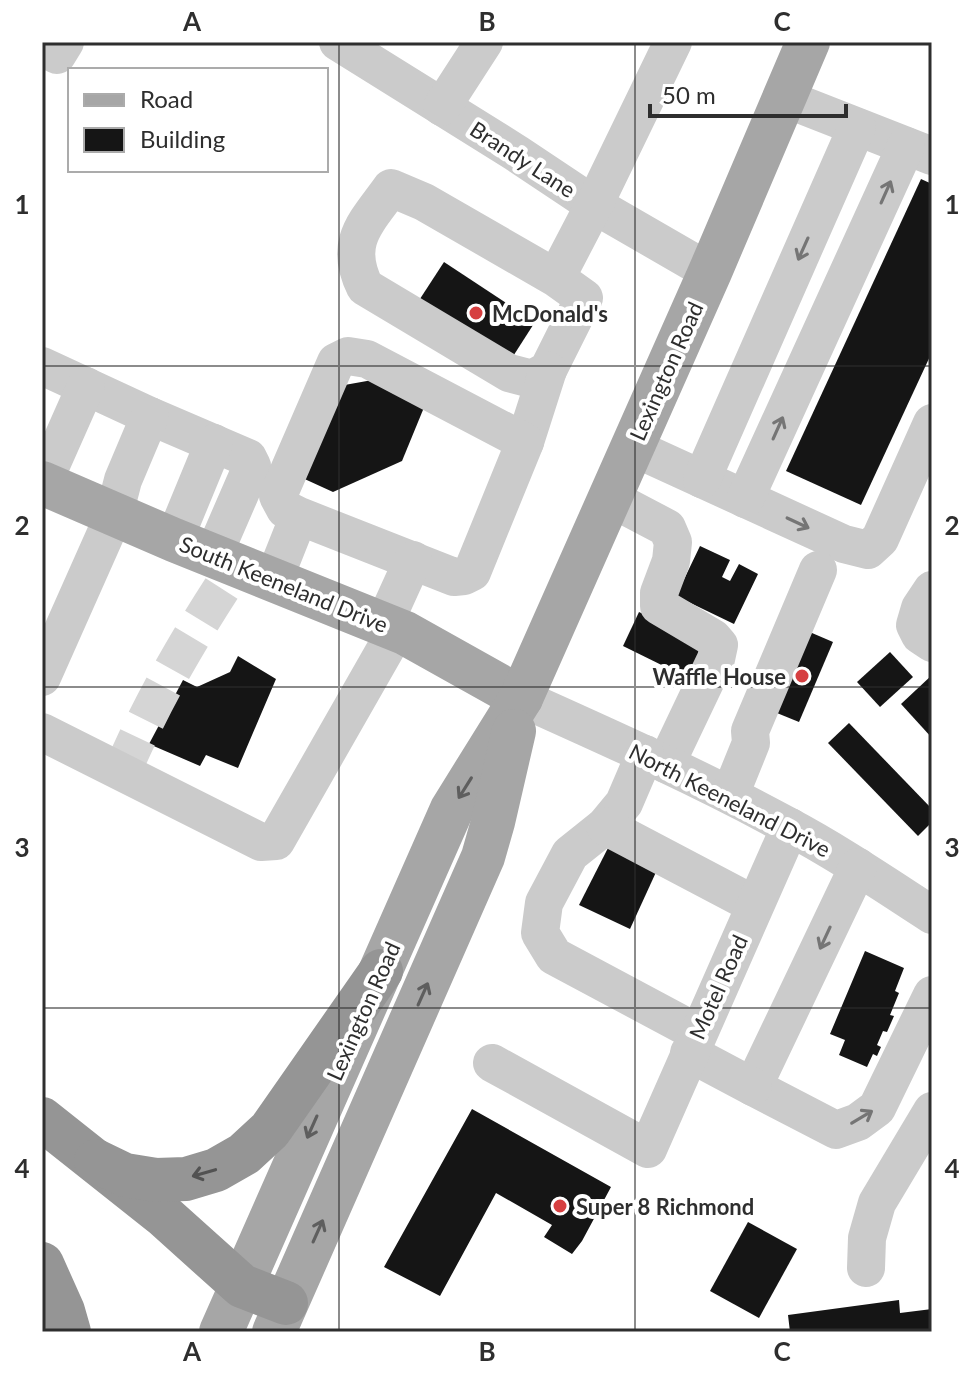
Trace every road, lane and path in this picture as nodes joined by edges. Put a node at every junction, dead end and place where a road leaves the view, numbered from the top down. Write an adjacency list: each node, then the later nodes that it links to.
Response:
1 (65, 42): 6 (street)
2 (484, 42): 8 (street)
3 (673, 42): 11 (street)
4 (808, 42): 7 (main road, Lexington Road)
5 (343, 43): 8 (street, Brandy Lane)
6 (42, 47)
7 (784, 98): 9 (street); 12 (main road, Lexington Road)
8 (442, 107): 11 (street, Brandy Lane)
9 (857, 127): 10 (street); 21 (street, one-way to 21)
10 (919, 151): 24 (street, one-way to 10)
11 (594, 205): 12 (street, Brandy Lane); 13 (street)
12 (710, 272): 20 (main road, Lexington Road)
13 (556, 278): 15 (street); 15 (street)
14 (42, 366): 16 (street)
15 (548, 370): 19 (street)
16 (86, 386): 17 (street); 22 (street)
17 (150, 416): 25 (street); 27 (street)
18 (932, 423): 28 (street)
19 (525, 442): 26 (street); 29 (street)
20 (632, 447): 21 (street); 23 (main road, Lexington Road)
21 (702, 479): 24 (street)
22 (42, 483): 25 (main road, South Keeneland Drive)
23 (610, 498): 35 (main road, Lexington Road); 37 (street)
24 (745, 499): 28 (street, one-way to 28)
25 (114, 515): 27 (main road, South Keeneland Drive); 34 (street)
26 (299, 516): 29 (street); 30 (street)
27 (194, 548): 30 (main road, South Keeneland Drive)
28 (831, 557): 38 (street)
29 (413, 560): 32 (street)
30 (274, 579): 32 (main road, South Keeneland Drive)
31 (932, 590): 33 (street)
32 (390, 626): 35 (main road, South Keeneland Drive); 36 (street)
33 (932, 643)
34 (42, 677)
35 (521, 698): 37 (street, North Keeneland Drive); 44 (main road, Lexington Road, one-way to 44); 55 (main road, Lexington Road, one-way to 35)
36 (42, 732)
37 (655, 759): 38 (street, North Keeneland Drive); 39 (street)
38 (730, 795): 40 (street, North Keeneland Drive)
39 (605, 826): 42 (street); 46 (street)
40 (790, 827): 41 (street, North Keeneland Drive); 42 (street, Motel Road)
41 (858, 867): 43 (street, North Keeneland Drive); 48 (street, one-way to 48)
42 (755, 905): 46 (street, Motel Road)
43 (932, 915)
44 (381, 971): 51 (highway, one-way to 51); 54 (main road, Lexington Road, one-way to 54)
45 (932, 995): 48 (street, one-way to 45)
46 (694, 1043): 47 (street, Motel Road); 48 (street)
47 (492, 1063)
48 (753, 1087)
49 (932, 1111): 53 (street)
50 (42, 1119): 51 (highway)
51 (96, 1161): 54 (highway)
52 (42, 1264): 56 (highway)
53 (866, 1268)
54 (242, 1286): 55 (highway); 57 (main road, Lexington Road)
55 (280, 1318)
56 (69, 1332)
57 (221, 1332)

